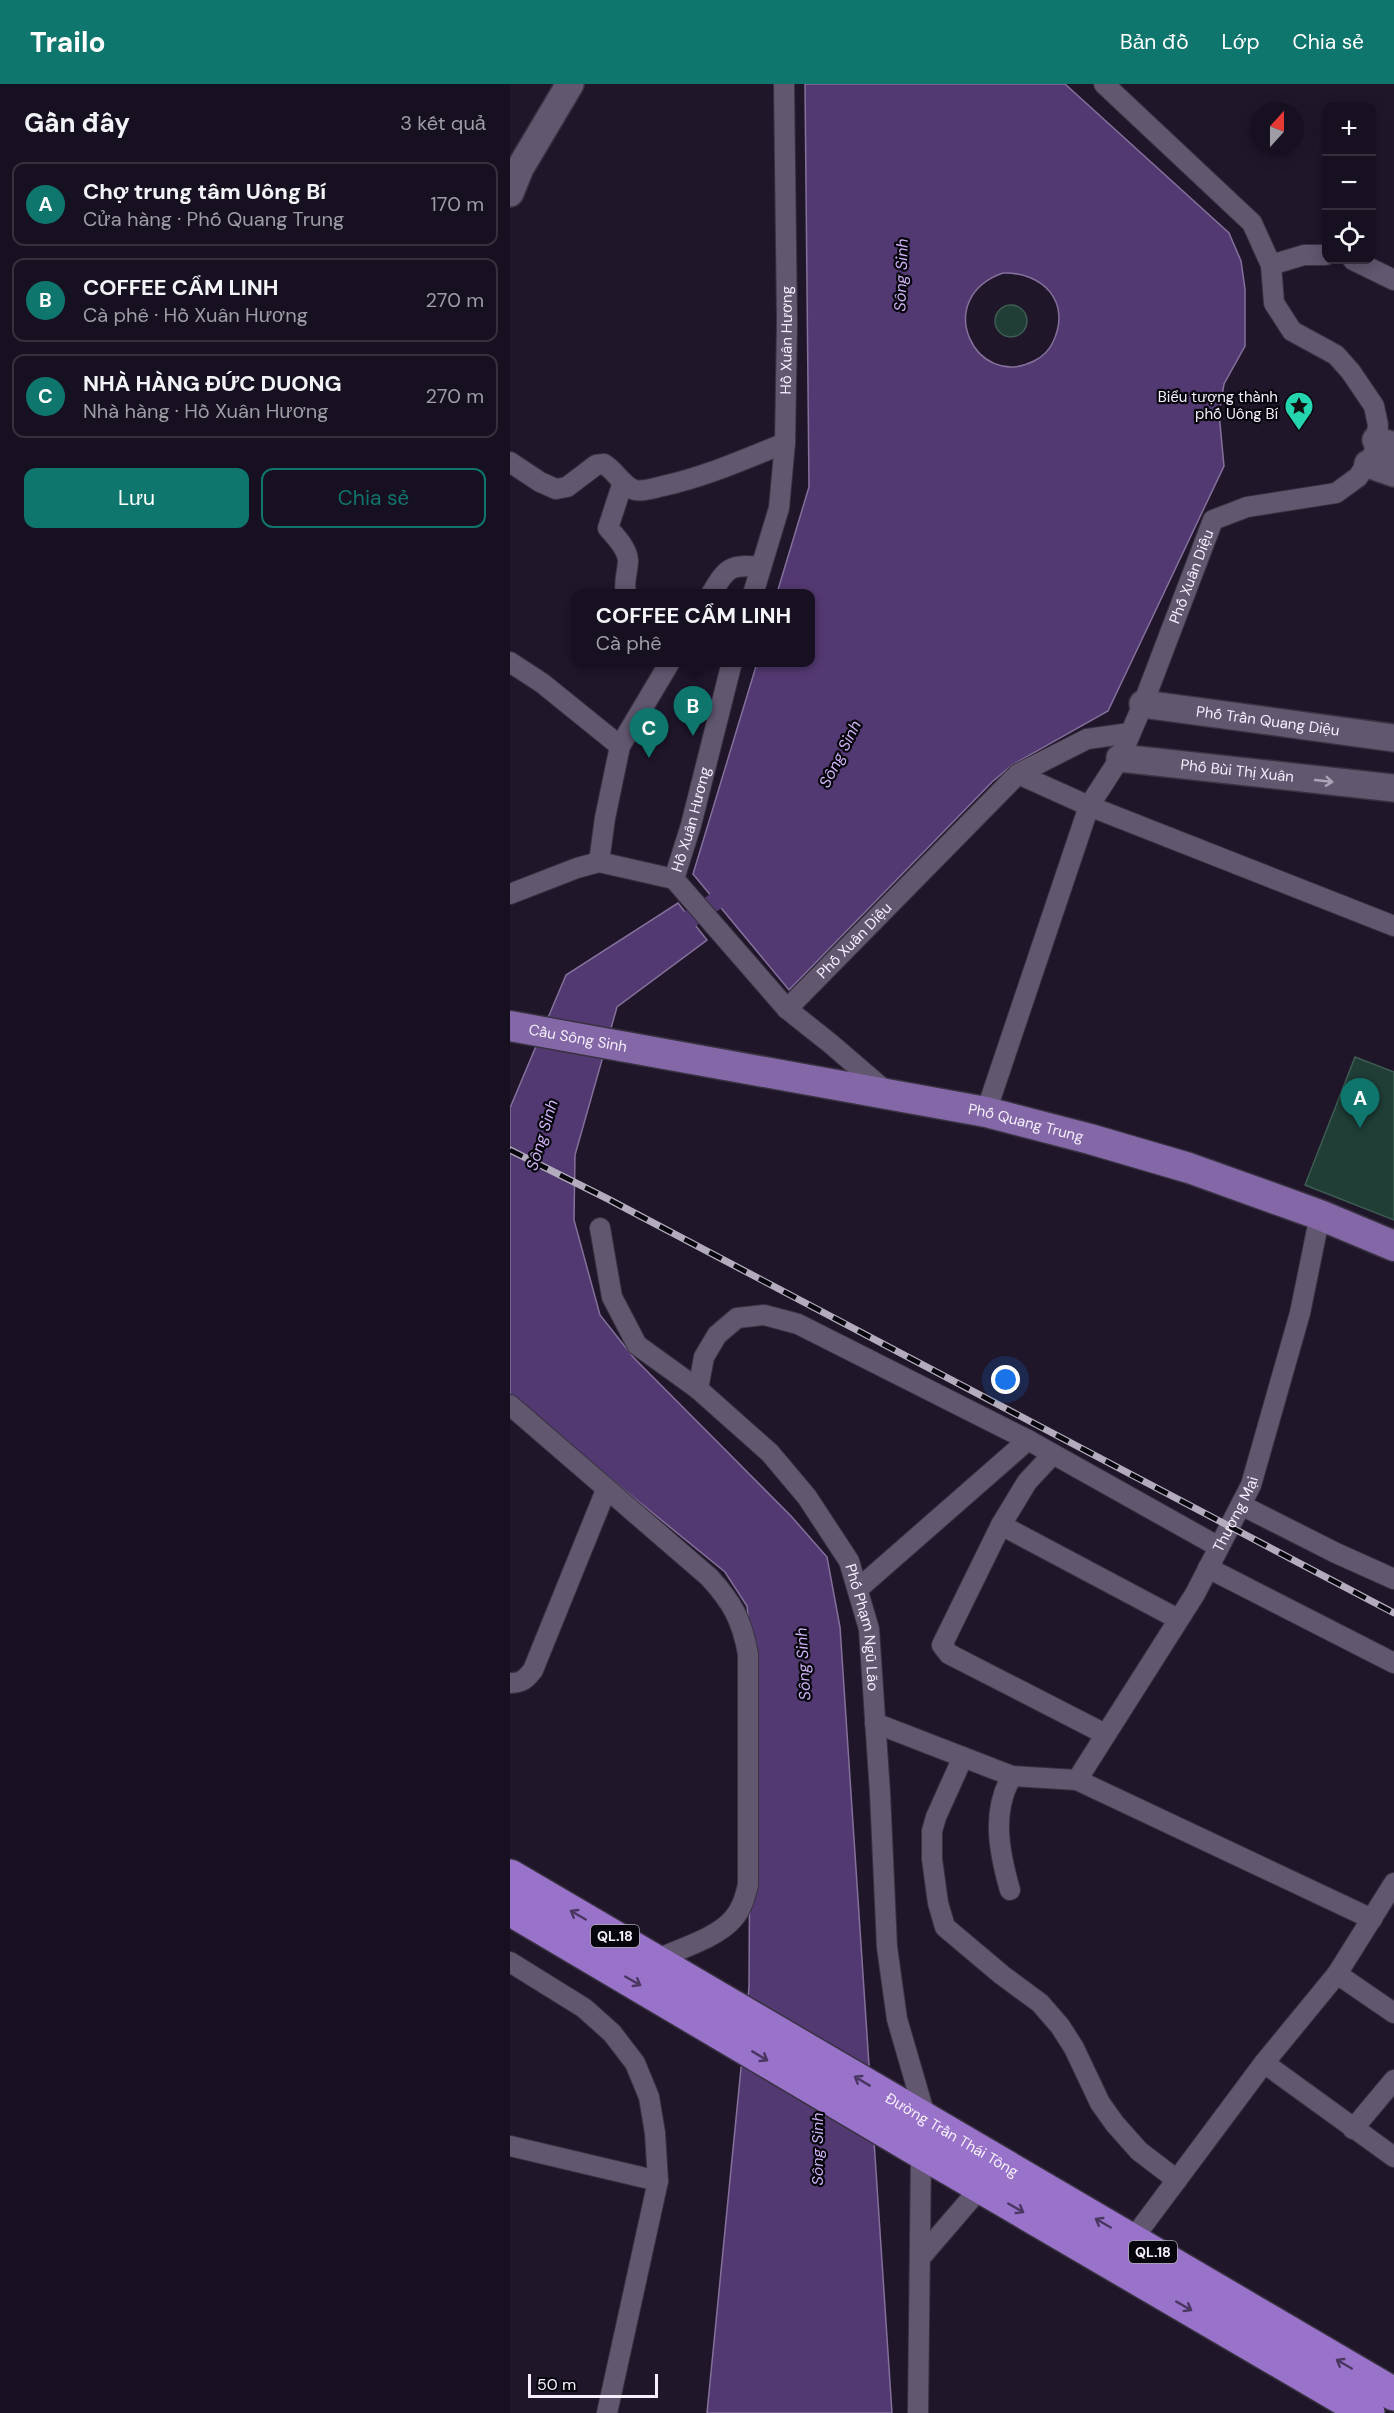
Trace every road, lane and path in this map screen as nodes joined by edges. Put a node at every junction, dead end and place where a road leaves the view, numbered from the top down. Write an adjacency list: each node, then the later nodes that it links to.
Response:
1 (570, 84): 4 (main road)
2 (784, 84): 10 (street, Hồ Xuân Hương)
3 (1104, 84): 8 (street)
4 (515, 172): 5 (main road)
5 (510, 193)
6 (1322, 255): 8 (street)
7 (1361, 264): 9 (street)
8 (1271, 265): 11 (street)
9 (1394, 280)
10 (785, 443): 14 (street); 15 (street, Hồ Xuân Hương)
11 (1379, 450): 13 (main road); 22 (street, Phố Xuân Diệu)
12 (510, 462): 14 (street)
13 (1394, 473)
14 (623, 482): 16 (street)
15 (761, 567): 17 (street); 18 (street, Hồ Xuân Hương)
16 (625, 589)
17 (714, 589)
18 (754, 589)
19 (510, 662): 26 (street)
20 (668, 667): 26 (street)
21 (731, 667): 32 (street, Hồ Xuân Hương)
22 (1143, 704): 23 (street, Phố Xuân Diệu); 24 (main road, Phố Trần Quang Diệu)
23 (1130, 733): 25 (street, Phố Xuân Diệu); 27 (street)
24 (1394, 738)
25 (1087, 739): 27 (street, Phố Bùi Thị Xuân); 28 (street, Phố Xuân Diệu)
26 (620, 746): 31 (street)
27 (1120, 758): 29 (main road, Phố Bùi Thị Xuân, one-way to 29); 30 (street)
28 (1018, 774): 30 (street); 35 (street, Phố Xuân Diệu)
29 (1394, 788)
30 (1089, 806): 34 (street); 39 (street)
31 (599, 862): 32 (street); 33 (street)
32 (674, 879): 35 (street, Hồ Xuân Hương)
33 (510, 894)
34 (1394, 926)
35 (787, 1009): 38 (street, Hồ Xuân Hương)
36 (510, 1026): 37 (main road, Cầu Sông Sinh)
37 (644, 1051): 38 (main road, Phố Quang Trung)
38 (892, 1097): 39 (main road, Phố Quang Trung)
39 (986, 1112): 40 (main road, Phố Quang Trung)
40 (1320, 1215): 42 (main road, Phố Quang Trung); 48 (street, Thương Mại)
41 (600, 1228): 43 (street, Phố Phạm Ngũ Lão)
42 (1394, 1246)
43 (698, 1389): 45 (street); 53 (street, Phố Phạm Ngũ Lão)
44 (510, 1405): 47 (street)
45 (1028, 1440): 46 (street); 53 (street)
46 (1053, 1454): 49 (street); 50 (street)
47 (606, 1490): 56 (street); 67 (street)
48 (1241, 1505): 50 (street, Thương Mại); 52 (street)
49 (1001, 1525): 54 (street); 58 (street)
50 (1219, 1547): 51 (street, Thương Mại)
51 (1208, 1568): 54 (street, Thương Mại); 55 (street)
52 (1394, 1579)
53 (858, 1589): 57 (street, Phố Phạm Ngũ Lão)
54 (1178, 1619): 58 (street, Thương Mại)
55 (1394, 1663)
56 (510, 1683)
57 (875, 1723): 59 (street); 75 (street, Phố Phạm Ngũ Lão)
58 (1105, 1734): 61 (street, Thương Mại)
59 (963, 1757): 60 (street); 78 (street)
60 (1012, 1776): 61 (street); 64 (street)
61 (1077, 1780): 66 (street)
62 (510, 1875): 67 (highway, Đường Trần Thái Tông / QL.18, one-way to 62)
63 (1394, 1883): 66 (street)
64 (1010, 1890)
65 (510, 1909): 70 (highway, Đường Trần Thái Tông / QL.18, one-way to 70)
66 (1372, 1919): 69 (street)
67 (656, 1960): 70 (highway, Đường Trần Thái Tông / QL.18)
68 (510, 1962): 79 (street)
69 (1337, 1974): 71 (street); 72 (street)
70 (714, 2012): 75 (highway, Đường Trần Thái Tông / QL.18)
71 (1394, 2013)
72 (1264, 2063): 74 (street); 78 (street)
73 (1394, 2080): 74 (street)
74 (1353, 2128): 77 (street)
75 (918, 2132): 80 (highway, Đường Trần Thái Tông / QL.18); 81 (highway, Đường Trần Thái Tông / QL.18, one-way to 75); 82 (street, Phố Phạm Ngũ Lão)
76 (510, 2146): 79 (street)
77 (1394, 2157)
78 (1177, 2180): 81 (street)
79 (658, 2181): 84 (street)
80 (981, 2187): 82 (street); 86 (highway, Đường Trần Thái Tông / QL.18, one-way to 86)
81 (1132, 2240): 83 (highway, Đường Trần Thái Tông / QL.18, one-way to 81)
82 (920, 2258): 85 (street, Phố Phạm Ngũ Lão)
83 (1394, 2394)
84 (607, 2413)
85 (918, 2413)
86 (1368, 2413)

